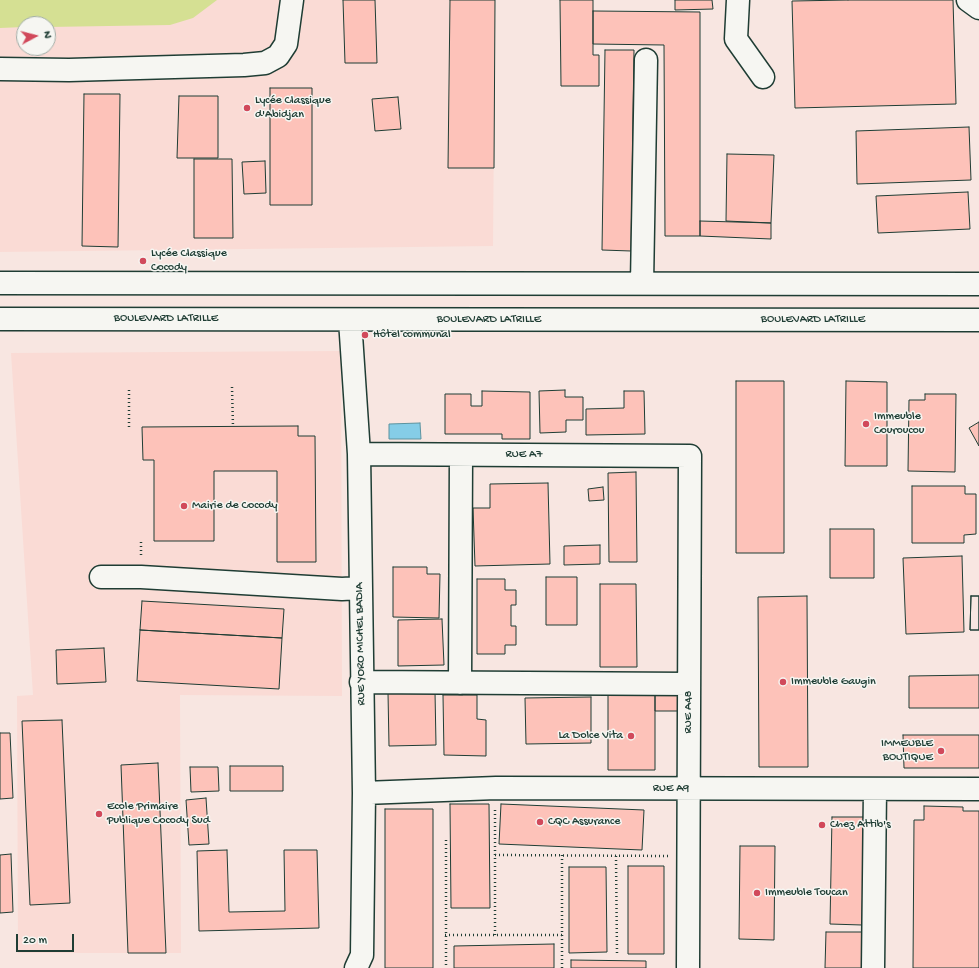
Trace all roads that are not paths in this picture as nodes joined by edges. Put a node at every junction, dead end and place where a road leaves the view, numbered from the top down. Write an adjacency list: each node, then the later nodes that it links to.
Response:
1 (292, 0): 6 (street)
2 (738, 0): 7 (street)
3 (968, 0): 4 (street)
4 (979, 8)
5 (646, 60): 9 (street)
6 (0, 69)
7 (763, 77)
8 (0, 283): 9 (street)
9 (642, 283): 10 (street)
10 (979, 284)
11 (0, 319): 12 (street, BOULEVARD LATRILLE)
12 (350, 320): 13 (street, BOULEVARD LATRILLE); 14 (street, RUE YORO MICHEL BADIA)
13 (979, 320)
14 (358, 454): 15 (street, RUE A7); 18 (street, RUE YORO MICHEL BADIA)
15 (461, 455): 16 (street, RUE A7); 20 (street)
16 (690, 456): 21 (street, RUE A48)
17 (101, 577): 18 (street)
18 (360, 588): 19 (street, RUE YORO MICHEL BADIA)
19 (361, 682): 20 (street); 25 (street, RUE YORO MICHEL BADIA)
20 (460, 683): 21 (street)
21 (689, 684): 22 (street, RUE A48)
22 (689, 789): 23 (street, RUE A9); 25 (street, RUE A9); 27 (street, RUE A48)
23 (875, 789): 24 (street, RUE A9); 28 (street)
24 (979, 789)
25 (364, 793): 26 (street, RUE YORO MICHEL BADIA)
26 (356, 968)
27 (688, 968)
28 (873, 968)

